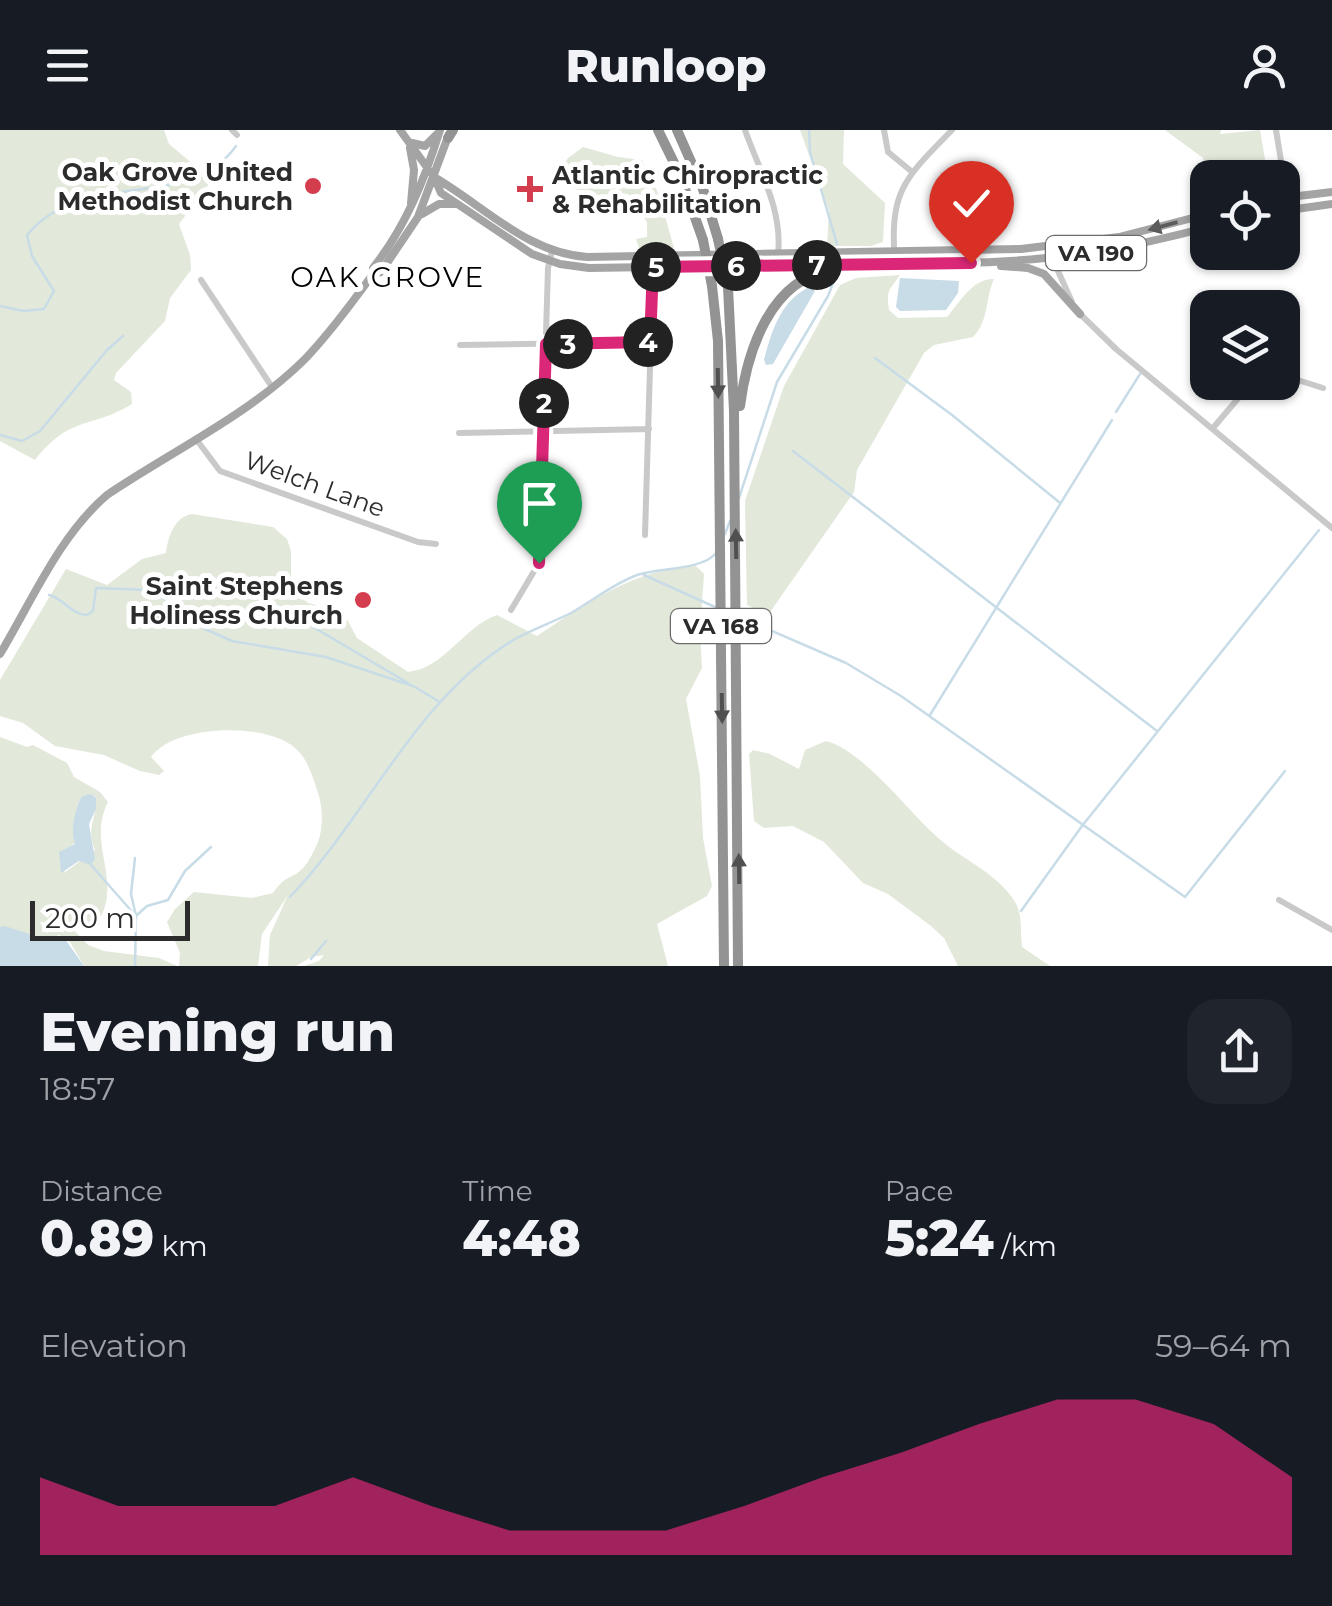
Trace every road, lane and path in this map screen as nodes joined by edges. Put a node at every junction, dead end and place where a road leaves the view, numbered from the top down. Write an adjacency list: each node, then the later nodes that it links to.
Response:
1 (400, 130): 9 (main road, VA 190)
2 (677, 130): 47 (highway, VA 168, bridge)
3 (746, 130): 25 (street)
4 (884, 130): 12 (street)
5 (952, 130): 12 (street)
6 (1276, 130): 10 (street)
7 (446, 132): 9 (main road); 11 (main road); 13 (main road)
8 (659, 133): 55 (highway, VA 168, one-way to 55, bridge)
9 (408, 141): 11 (main road, VA 190); 19 (main road)
10 (1280, 160)
11 (428, 168): 13 (main road, VA 190); 19 (main road)
12 (911, 171): 24 (street)
13 (434, 177): 16 (main road, VA 190); 19 (main road); 23 (main road, VA 190)
14 (1332, 192): 15 (main road)
15 (1300, 196)
16 (457, 204): 19 (main road); 27 (main road, VA 190)
17 (1332, 204): 18 (main road)
18 (1300, 208)
19 (414, 216): 39 (main road)
20 (1190, 219): 22 (main road, VA 190, one-way to 22)
21 (1190, 231): 26 (main road, VA 190)
22 (1056, 246): 24 (main road, VA 190); 26 (street)
23 (552, 251): 25 (main road, VA 190); 27 (street)
24 (894, 252): 25 (main road, VA 190); 28 (street)
25 (778, 254): 31 (main road)
26 (1056, 258): 30 (main road, VA 190); 34 (street)
27 (550, 262): 32 (main road, VA 190); 36 (street)
28 (895, 263): 29 (main road, VA 190); 31 (main road, VA 190)
29 (964, 263): 30 (main road, VA 190); 47 (highway)
30 (982, 263): 34 (main road)
31 (739, 266): 32 (main road, VA 190)
32 (653, 267): 35 (street)
33 (201, 280): 39 (street)
34 (1080, 314): 42 (street)
35 (650, 342): 36 (street); 43 (street)
36 (546, 344): 37 (street); 44 (street)
37 (460, 345)
38 (1300, 381): 40 (street)
39 (272, 387): 46 (main road)
40 (1324, 388)
41 (1237, 400): 42 (street)
42 (1213, 428): 48 (street)
43 (649, 429): 44 (street); 49 (street)
44 (543, 432): 45 (street); 51 (street)
45 (459, 433)
46 (195, 438): 50 (street, Welch Lane); 52 (main road)
47 (735, 502): 56 (highway, VA 168, one-way to 47)
48 (1332, 528)
49 (645, 535)
50 (436, 544)
51 (511, 610)
52 (0, 654)
53 (1279, 900): 54 (street)
54 (1332, 930)
55 (724, 966)
56 (738, 966)

